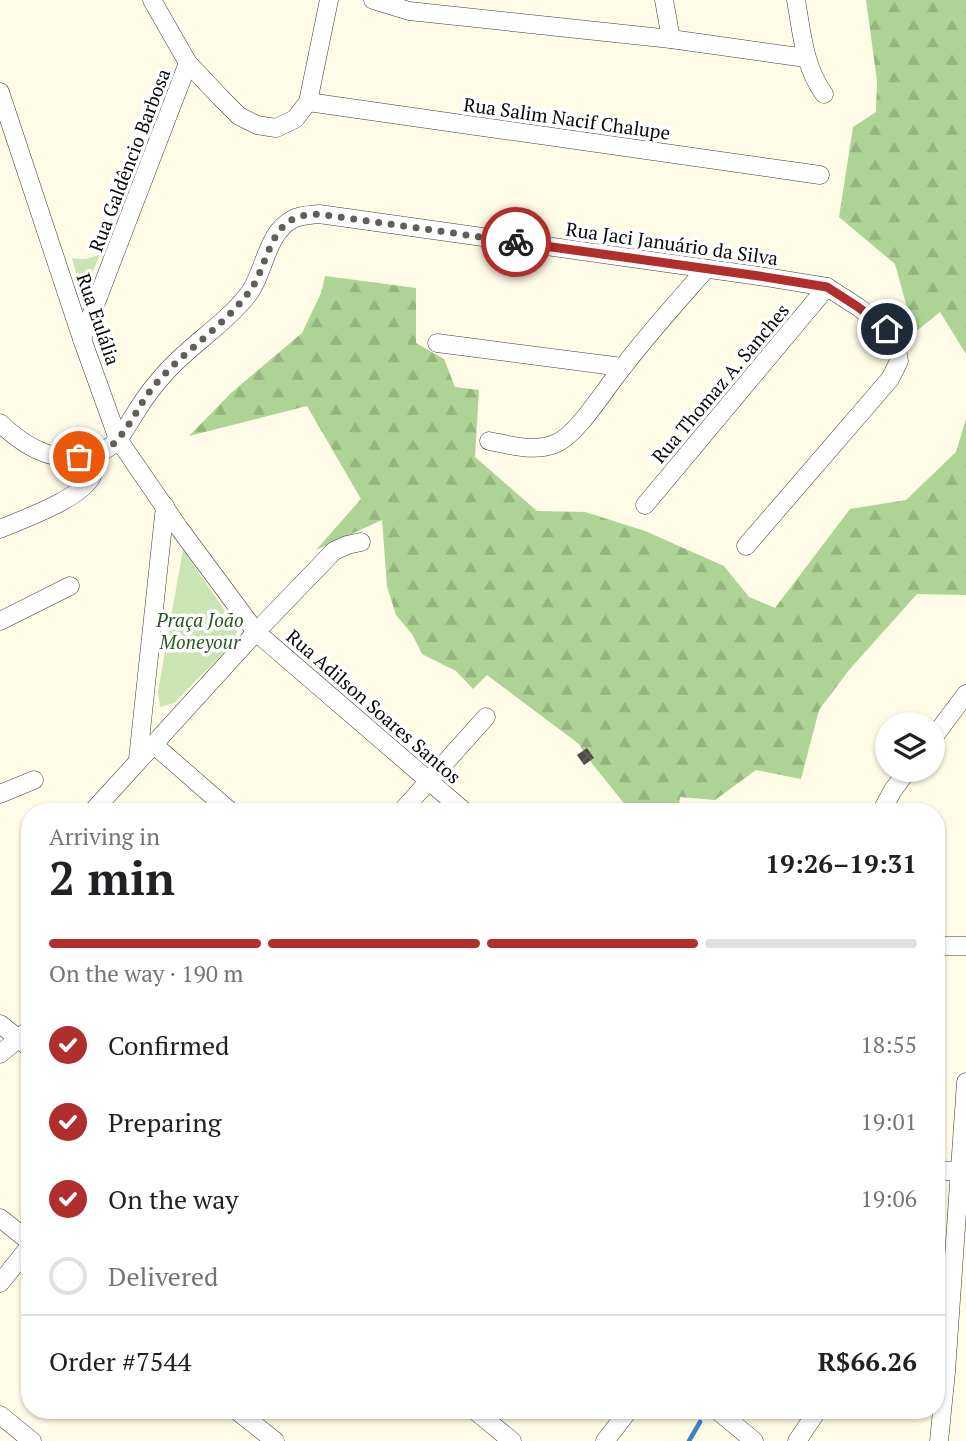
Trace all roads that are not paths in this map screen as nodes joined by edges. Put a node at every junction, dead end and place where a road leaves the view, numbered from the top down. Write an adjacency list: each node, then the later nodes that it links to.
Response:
1 (152, 0): 8 (street, Rua Galdêncio Barbosa)
2 (329, 0): 11 (street)
3 (373, 0): 6 (street)
4 (664, 0): 6 (street)
5 (796, 0): 7 (street)
6 (671, 39): 7 (street)
7 (806, 58): 10 (street)
8 (188, 63): 11 (street); 15 (street, Rua Galdêncio Barbosa)
9 (0, 92): 15 (street, Rua Eulália)
10 (824, 94)
11 (308, 102): 12 (street, Rua Salim Nacif Chalupe)
12 (820, 175)
13 (706, 269): 14 (street, Rua Jaci Januário da Silva); 17 (street); 19 (street, Rua Jaci Januário da Silva)
14 (827, 287): 22 (street, Rua Thomaz A. Sanches); 26 (street)
15 (82, 339): 19 (street, Rua Eulália)
16 (437, 343): 17 (street)
17 (622, 368): 20 (street)
18 (0, 423): 21 (street)
19 (118, 439): 21 (street); 23 (street, Rua Eulália)
20 (489, 441)
21 (95, 454): 24 (street)
22 (645, 505)
23 (165, 506): 29 (street, Rua Adilson Soares Santos); 34 (street)
24 (0, 529)
25 (360, 542): 29 (street)
26 (746, 546)
27 (70, 586): 28 (street)
28 (0, 621)
29 (256, 632): 33 (street); 36 (street, Rua Adilson Soares Santos)
30 (966, 694): 32 (street)
31 (486, 717): 36 (street)
32 (945, 722)
33 (153, 744): 34 (street); 40 (street)
34 (138, 759): 39 (street)
35 (34, 780): 38 (street)
36 (428, 780): 41 (street); 42 (street, Rua Adilson Soares Santos)
37 (899, 782): 43 (street)
38 (0, 794)
39 (100, 803)
40 (221, 803)
41 (409, 803)
42 (455, 803)
43 (886, 803)
44 (945, 946): 45 (street)
45 (966, 946)
46 (0, 1024): 47 (street)
47 (21, 1036)
48 (21, 1042): 49 (street)
49 (0, 1054)
50 (966, 1082): 52 (street)
51 (945, 1171): 52 (street)
52 (959, 1171): 57 (street)
53 (0, 1218): 54 (street)
54 (21, 1236)
55 (21, 1256): 56 (street)
56 (0, 1283)
57 (945, 1375)
58 (0, 1415): 66 (street)
59 (245, 1419): 65 (street)
60 (485, 1419): 67 (street)
61 (622, 1419): 68 (street)
62 (728, 1419): 69 (street)
63 (813, 1419): 70 (street)
64 (941, 1419): 71 (street)
65 (265, 1438)
66 (32, 1441)
67 (512, 1441)
68 (606, 1441)
69 (754, 1441)
70 (797, 1441)
71 (939, 1441)

